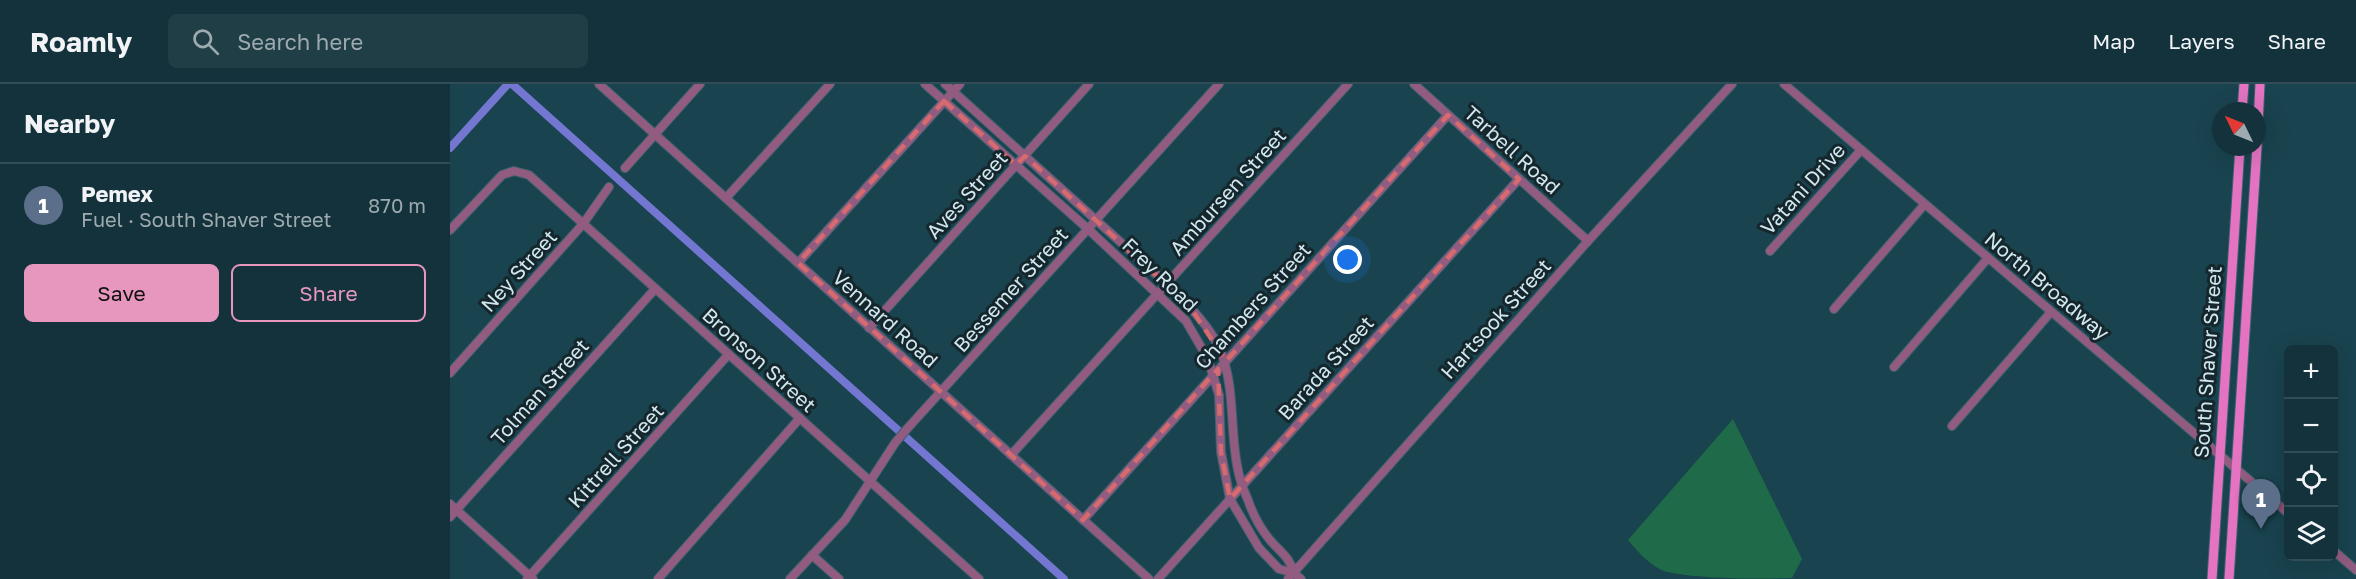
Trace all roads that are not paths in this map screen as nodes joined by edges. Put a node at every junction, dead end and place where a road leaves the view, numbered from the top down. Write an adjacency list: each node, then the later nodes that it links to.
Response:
1 (599, 84): 20 (street, Vennard Road)
2 (700, 84): 20 (street)
3 (830, 84): 29 (street)
4 (925, 84): 16 (street, Frey Road)
5 (945, 84): 15 (street, Frey Road)
6 (960, 84): 15 (street)
7 (1089, 84): 22 (street, Aves Street)
8 (1219, 84): 31 (street, Bessemer Street)
9 (1348, 84): 41 (street, Ambursen Street)
10 (1414, 84): 19 (street, Tarbell Road)
11 (1732, 84): 37 (street, Hartsook Street)
12 (1784, 84): 21 (street, North Broadway)
13 (2244, 84): 17 (main road)
14 (2260, 84): 18 (main road, South Shaver Street)
15 (953, 92): 16 (street); 22 (street, Frey Road)
16 (944, 101): 25 (street, Frey Road); 40 (street)
17 (2243, 102)
18 (2259, 102)
19 (1448, 115): 27 (street, Tarbell Road); 48 (street, Chambers Street)
20 (655, 134): 26 (street); 29 (street, Vennard Road)
21 (1861, 150): 30 (street, North Broadway); 38 (street, Vatani Drive)
22 (1024, 156): 25 (street, Aves Street); 31 (street, Frey Road)
23 (2240, 156): 35 (main road, South Shaver Street)
24 (2257, 156): 36 (main road, South Shaver Street)
25 (1016, 165): 34 (street, Frey Road); 46 (street, Aves Street)
26 (625, 168)
27 (1519, 179): 37 (street, Tarbell Road); 59 (street, Barada Street)
28 (609, 188): 32 (street, Ney Street)
29 (726, 198): 40 (street, Vennard Road)
30 (1924, 205): 39 (street, North Broadway); 44 (street)
31 (1096, 220): 34 (street, Bessemer Street); 41 (street, Frey Road)
32 (583, 224): 33 (street, Bronson Street); 42 (street, Bronson Street); 50 (street, Ney Street)
33 (450, 230)
34 (1088, 230): 43 (street, Frey Road); 52 (street, Bessemer Street)
35 (2234, 233): 36 (main road); 56 (main road, South Shaver Street)
36 (2251, 234): 57 (main road, South Shaver Street)
37 (1588, 241): 68 (street, Hartsook Street)
38 (1770, 251)
39 (1988, 258): 45 (street, North Broadway); 49 (street)
40 (798, 263): 46 (street, Vennard Road)
41 (1167, 284): 43 (street, Ambursen Street); 48 (street, Frey Road)
42 (655, 289): 47 (street, Bronson Street); 61 (street, Tolman Street)
43 (1158, 294): 51 (street, Frey Road); 55 (street, Ambursen Street)
44 (1834, 309)
45 (2051, 312): 54 (street); 56 (street, North Broadway)
46 (870, 328): 52 (street, Vennard Road)
47 (728, 354): 53 (street, Bronson Street); 69 (street, Kittrell Street)
48 (1224, 363): 51 (street, Chambers Street); 59 (street, Frey Road)
49 (1894, 367)
50 (450, 373)
51 (1212, 376): 60 (street, Frey Road); 64 (street, Chambers Street)
52 (941, 392): 55 (street, Vennard Road); 58 (street, Bessemer Street)
53 (800, 418): 58 (street, Bronson Street); 70 (street)
54 (1952, 426)
55 (1011, 455): 64 (street, Vennard Road)
56 (2219, 455): 57 (street, North Broadway); 77 (main road, South Shaver Street)
57 (2235, 468): 62 (street, North Broadway); 78 (main road, South Shaver Street)
58 (870, 482): 66 (street, Bessemer Street); 73 (street, Bronson Street)
59 (1243, 485): 60 (street, Barada Street); 68 (street, Frey Road)
60 (1230, 499): 68 (street, Frey Road); 75 (street, Barada Street)
61 (453, 507): 63 (street, Tolman Street); 69 (street)
62 (2284, 509)
63 (450, 517)
64 (1083, 520): 74 (street, Vennard Road)
65 (2338, 554): 67 (street)
66 (812, 555): 71 (street, Bessemer Street); 72 (street)
67 (2356, 570)
68 (1291, 576): 76 (street, Frey Road)
69 (530, 578)
70 (658, 579)
71 (790, 579)
72 (839, 579)
73 (979, 579)
74 (1149, 579)
75 (1158, 579)
76 (1301, 579)
77 (2212, 579)
78 (2229, 579)

